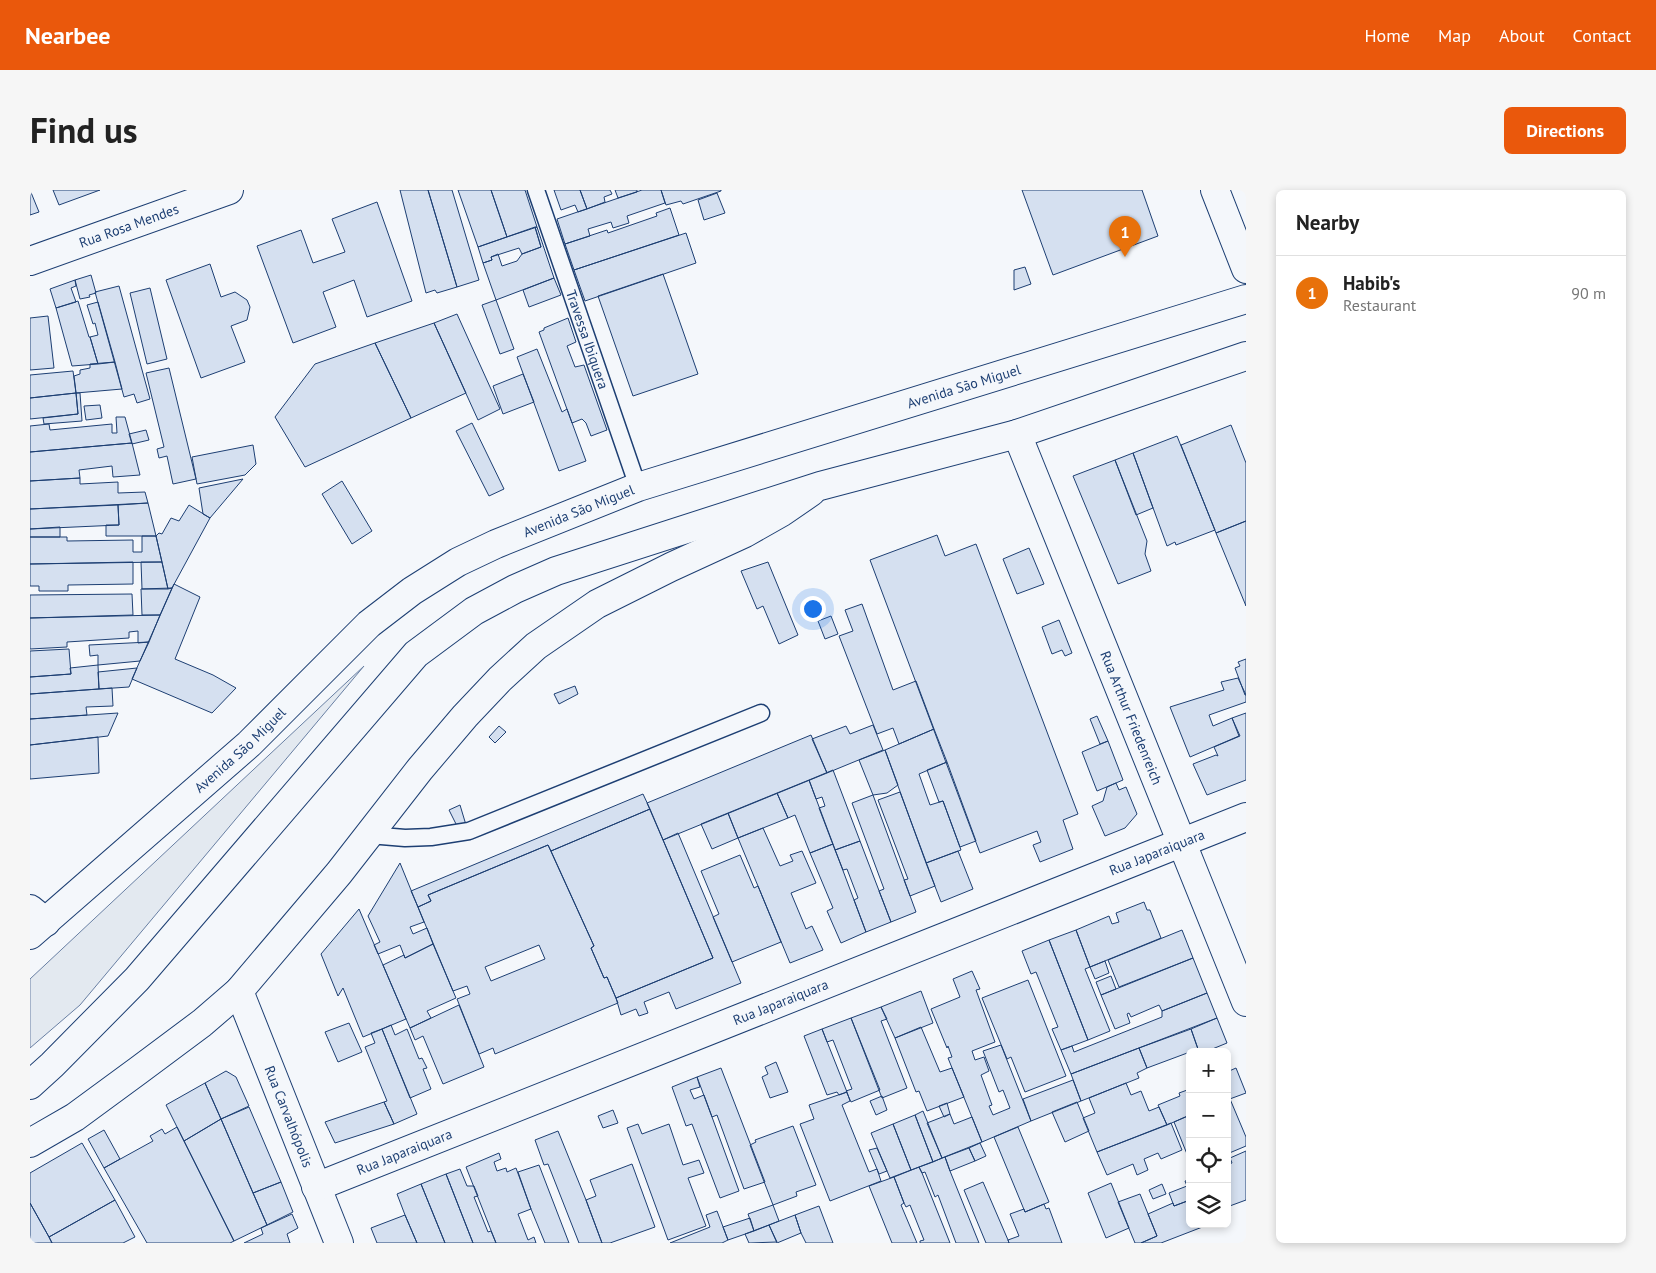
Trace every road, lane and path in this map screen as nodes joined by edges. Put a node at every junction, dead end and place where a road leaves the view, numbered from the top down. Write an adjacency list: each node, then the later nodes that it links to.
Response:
1 (229, 190): 4 (street, Rua Rosa Mendes)
2 (536, 190): 10 (lane, Travessa Ibiquera)
3 (1216, 190): 5 (street)
4 (30, 261)
5 (1246, 269)
6 (1246, 299): 10 (street, Avenida São Miguel)
7 (1246, 356): 8 (street)
8 (1017, 434): 9 (street); 14 (street, Rua Arthur Friedenreich)
9 (820, 486): 13 (street); 18 (street)
10 (638, 487): 15 (street, Avenida São Miguel)
11 (761, 713): 13 (lane)
12 (1246, 817): 14 (street, Rua Japaraiquara)
13 (369, 835): 16 (street)
14 (1183, 842): 17 (street, Rua Arthur Friedenreich); 20 (street, Rua Japaraiquara)
15 (35, 922)
16 (239, 991): 19 (street); 20 (street, Rua Carvalhópolis)
17 (1246, 1002)
18 (30, 1085)
19 (30, 1143)
20 (316, 1187): 21 (street, Rua Carvalhópolis)
21 (339, 1243)

